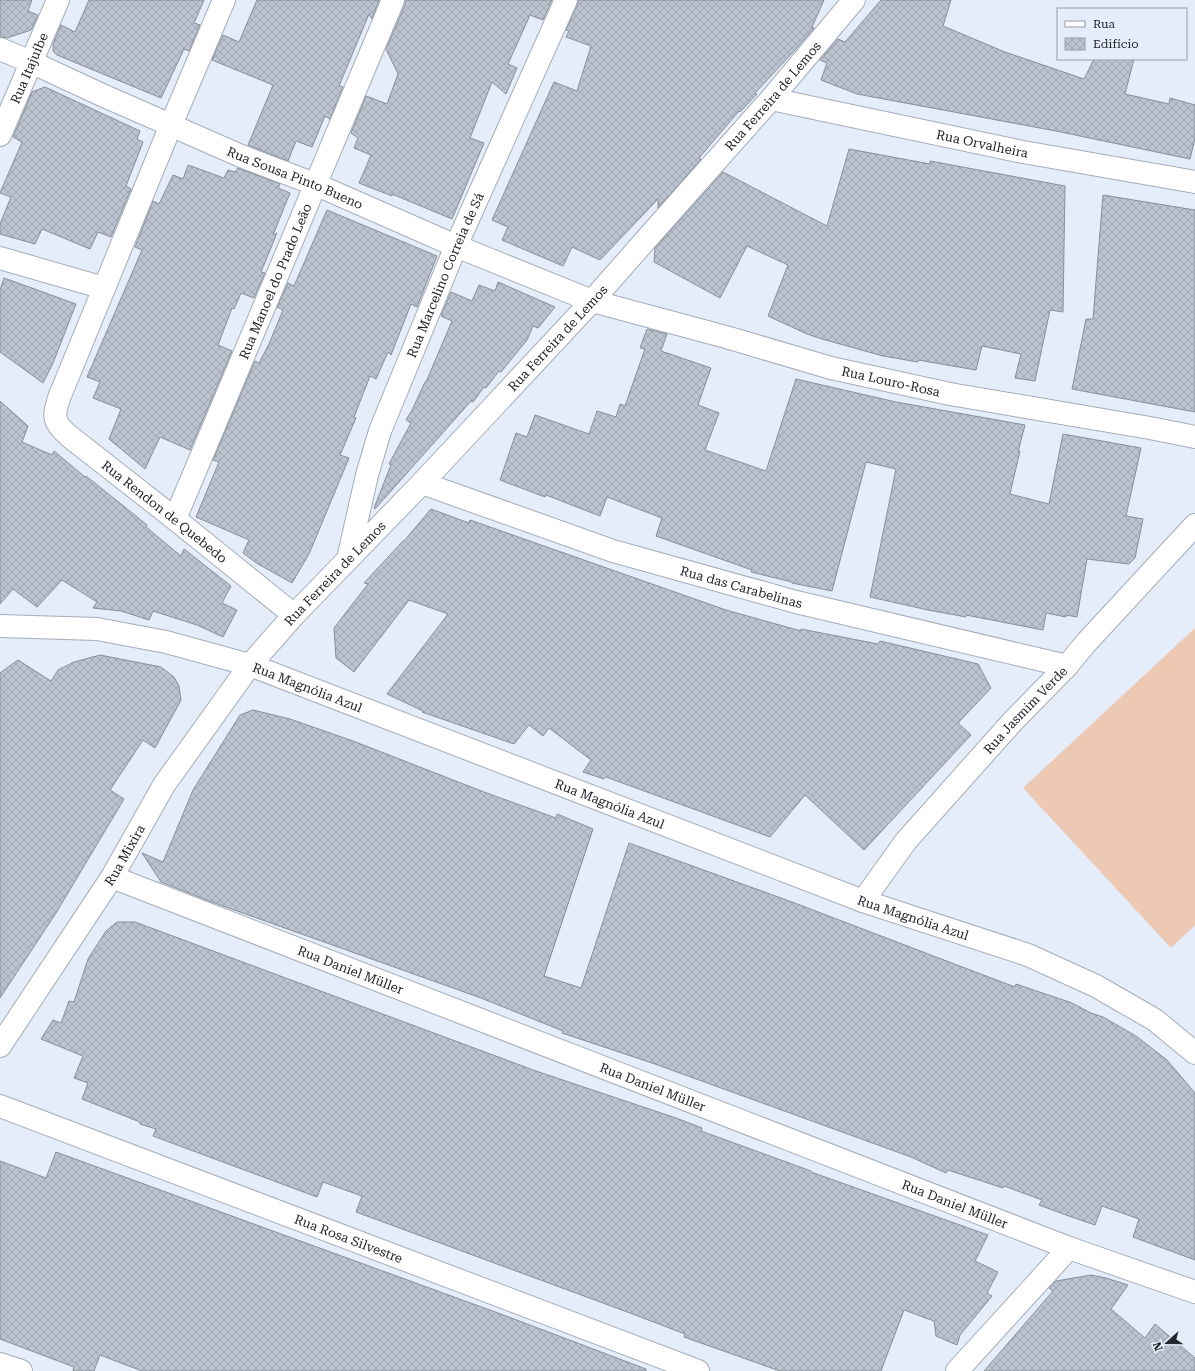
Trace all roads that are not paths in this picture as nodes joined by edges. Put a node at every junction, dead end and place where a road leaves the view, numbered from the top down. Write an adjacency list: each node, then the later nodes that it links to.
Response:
1 (58, 0): 7 (street, Rua Itajuíbe)
2 (224, 0): 9 (street)
3 (394, 0): 12 (street, Rua Manoel do Prado Leão)
4 (566, 0): 13 (street, Rua Marcelino Correia de Sá)
5 (854, 0): 8 (street, Rua Ferreira de Lemos)
6 (0, 49): 7 (street, Rua Sousa Pinto Bueno)
7 (32, 62): 9 (street, Rua Sousa Pinto Bueno); 10 (street, Rua Itajuíbe)
8 (771, 100): 11 (street, Rua Orvalheira); 16 (street, Rua Ferreira de Lemos)
9 (171, 125): 12 (street, Rua Sousa Pinto Bueno); 15 (street)
10 (0, 135)
11 (1195, 182)
12 (316, 185): 13 (street, Rua Sousa Pinto Bueno); 19 (street, Rua Manoel do Prado Leão)
13 (456, 246): 16 (street, Rua Sousa Pinto Bueno); 21 (street, Rua Marcelino Correia de Sá)
14 (0, 258): 15 (street)
15 (104, 288): 19 (street, Rua Rendon de Quebedo)
16 (592, 301): 17 (street, Rua Louro-Rosa); 18 (street, Rua Ferreira de Lemos)
17 (1195, 437)
18 (422, 483): 21 (street, Rua Ferreira de Lemos); 25 (street, Rua das Carabelinas)
19 (175, 519): 22 (street, Rua Rendon de Quebedo)
20 (1195, 525): 25 (street, Rua Jasmim Verde)
21 (348, 559): 22 (street, Rua Ferreira de Lemos)
22 (294, 615): 24 (street, Rua Ferreira de Lemos)
23 (0, 626): 24 (street, Rua Magnólia Azul)
24 (250, 665): 26 (street, Rua Mixira); 27 (street, Rua Magnólia Azul)
25 (1067, 666): 27 (street, Rua Jasmim Verde)
26 (112, 877): 28 (street, Rua Mixira); 31 (street, Rua Daniel Müller)
27 (863, 902): 29 (street, Rua Magnólia Azul)
28 (0, 1046)
29 (1195, 1053)
30 (0, 1106): 35 (street, Rua Rosa Silvestre)
31 (1069, 1248): 32 (street, Rua Daniel Müller); 36 (street)
32 (1195, 1292)
33 (0, 1364): 34 (street)
34 (21, 1371)
35 (698, 1371)
36 (957, 1371)

